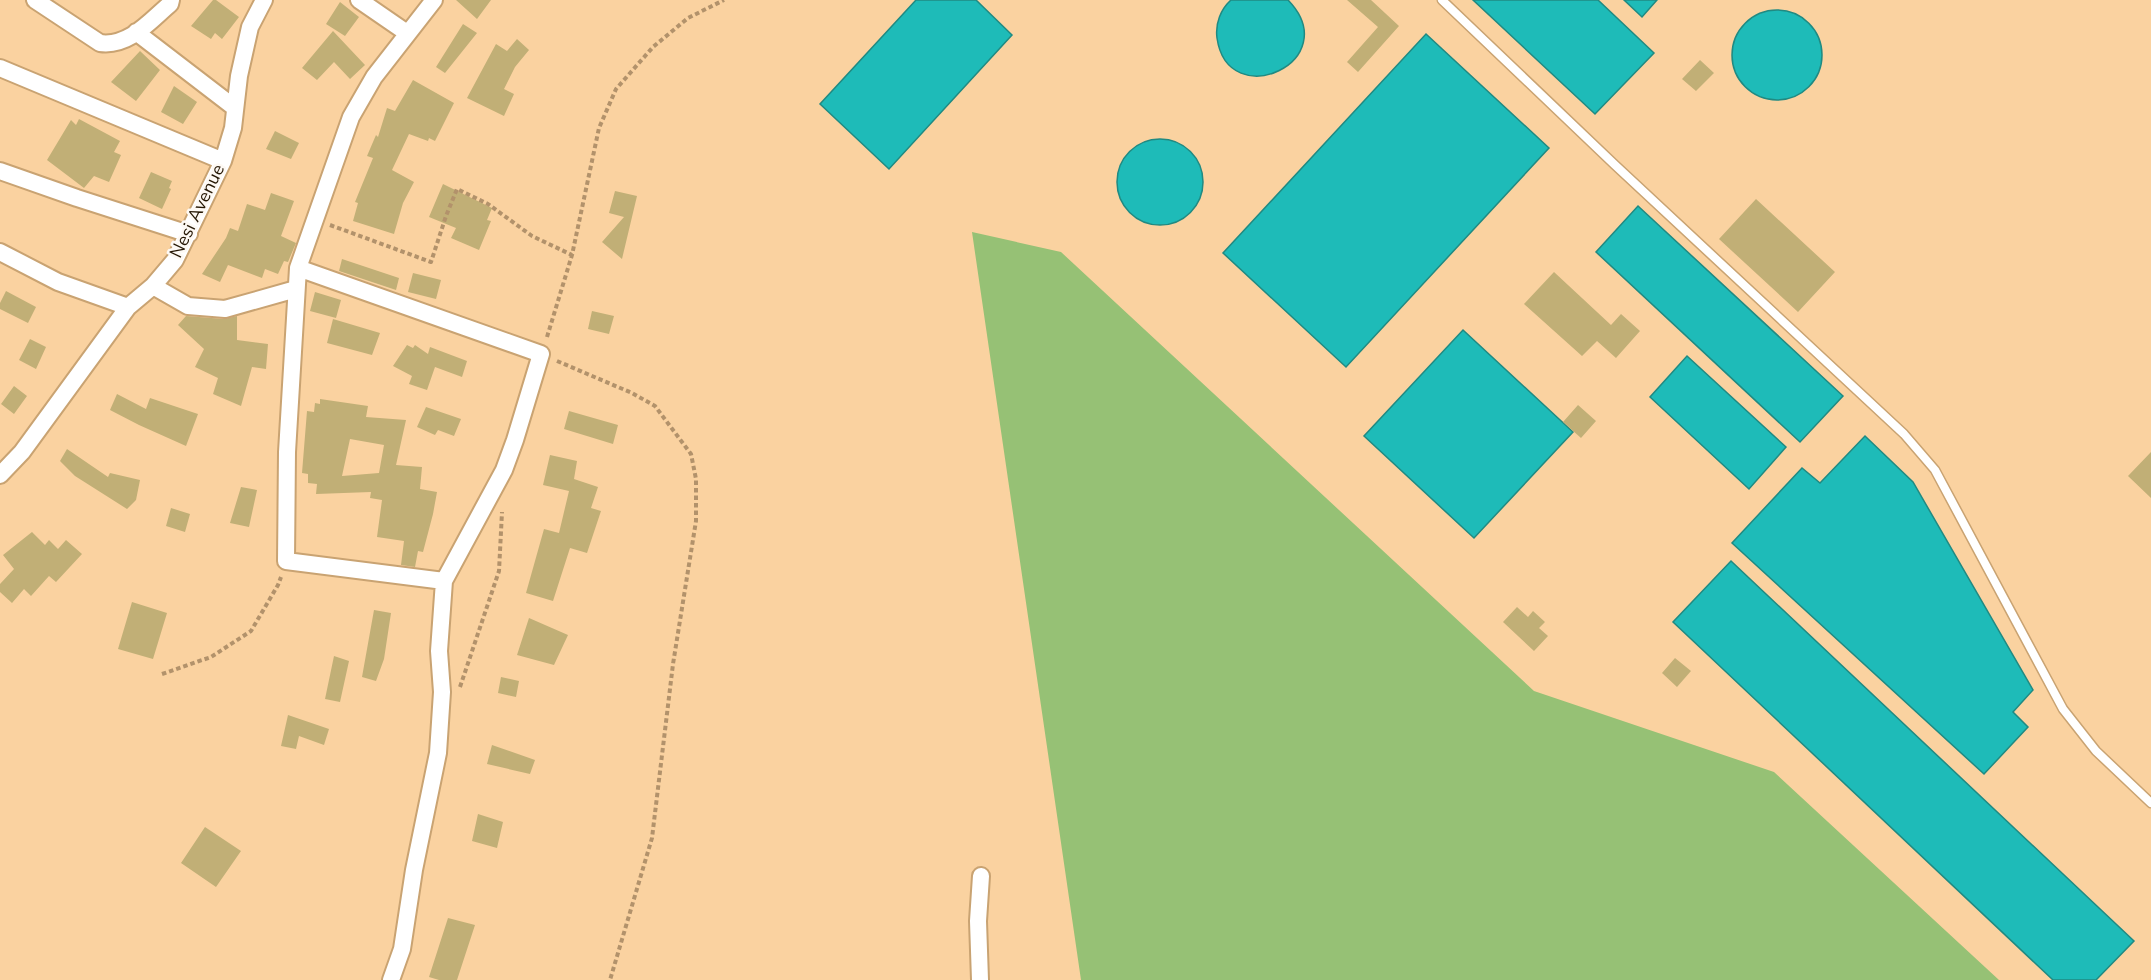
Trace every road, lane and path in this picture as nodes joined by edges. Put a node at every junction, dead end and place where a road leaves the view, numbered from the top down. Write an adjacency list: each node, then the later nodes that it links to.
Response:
1 (34, 0): 8 (street)
2 (171, 0): 8 (street)
3 (264, 0): 11 (street, Nesi Avenue)
4 (359, 0): 9 (street)
5 (434, 0): 9 (street)
6 (724, 0): 17 (path)
7 (1442, 0): 29 (lane)
8 (136, 32): 11 (street)
9 (407, 33): 14 (street)
10 (0, 69): 12 (street)
11 (235, 108): 12 (street, Nesi Avenue)
12 (223, 161): 15 (street, Nesi Avenue)
13 (0, 171): 15 (street)
14 (314, 219): 17 (path); 18 (street)
15 (189, 234): 19 (street, Nesi Avenue)
16 (0, 252): 21 (street)
17 (572, 255): 22 (path)
18 (298, 268): 20 (street); 22 (street)
19 (153, 286): 20 (street); 21 (street, Nesi Avenue)
20 (296, 288): 25 (street)
21 (128, 307): 23 (street, Nesi Avenue)
22 (541, 354): 26 (street); 32 (path)
23 (0, 475)
24 (502, 504): 28 (path)
25 (286, 561): 26 (street); 27 (path)
26 (444, 581): 31 (street)
27 (162, 674)
28 (457, 696)
29 (2151, 803)
30 (981, 876): 33 (street)
31 (391, 980)
32 (610, 980)
33 (980, 980)

